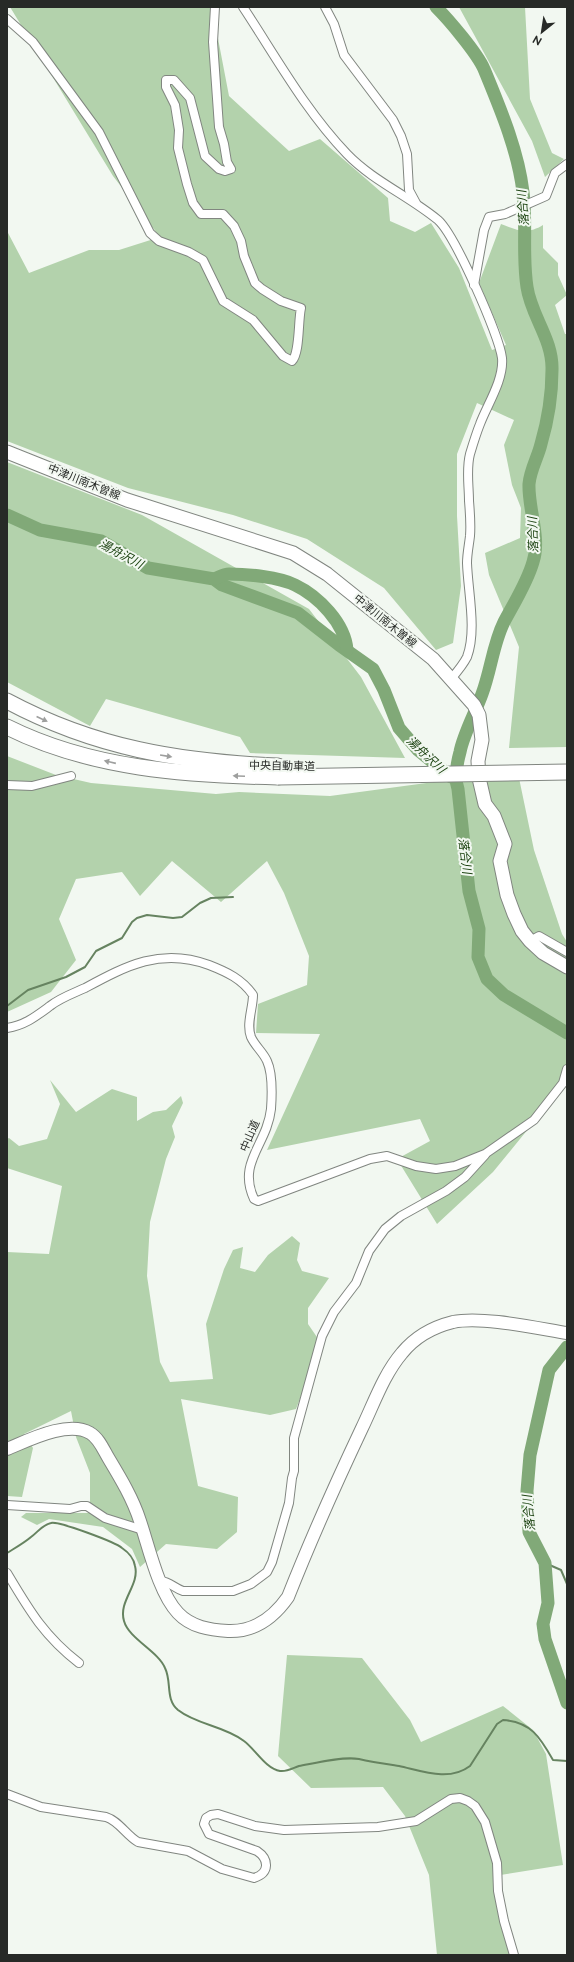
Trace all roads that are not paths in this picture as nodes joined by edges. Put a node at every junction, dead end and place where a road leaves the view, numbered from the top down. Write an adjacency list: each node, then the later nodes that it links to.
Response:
1 (214, 7): 4 (street)
2 (243, 7): 6 (street)
3 (324, 7): 6 (street)
4 (7, 19)
5 (567, 164): 7 (street)
6 (417, 204): 7 (street)
7 (474, 285): 9 (street)
8 (7, 452): 9 (main road, 中津川南木曽線)
9 (451, 679): 17 (main road, 中津川南木曽線)
10 (7, 701): 13 (highway, 中央自動車道, one-way to 13)
11 (7, 727): 13 (highway, 中央自動車道, one-way to 11)
12 (567, 763): 13 (highway, 中央自動車道)
13 (278, 772): 14 (highway, 中央自動車道, bridge)
14 (567, 772)
15 (71, 776): 16 (street)
16 (7, 784)
17 (530, 941): 18 (street); 19 (main road, 中津川南木曽線)
18 (567, 952)
19 (567, 967)
20 (7, 1028): 22 (street, 中山道)
21 (567, 1069): 22 (street, 中山道)
22 (485, 1154): 28 (street)
23 (567, 1334): 28 (street)
24 (7, 1449): 26 (street)
25 (7, 1505): 26 (street)
26 (143, 1530): 28 (street)
27 (7, 1572): 29 (street)
28 (161, 1581)
29 (79, 1663)
30 (7, 1794): 31 (street)
31 (514, 1955)

